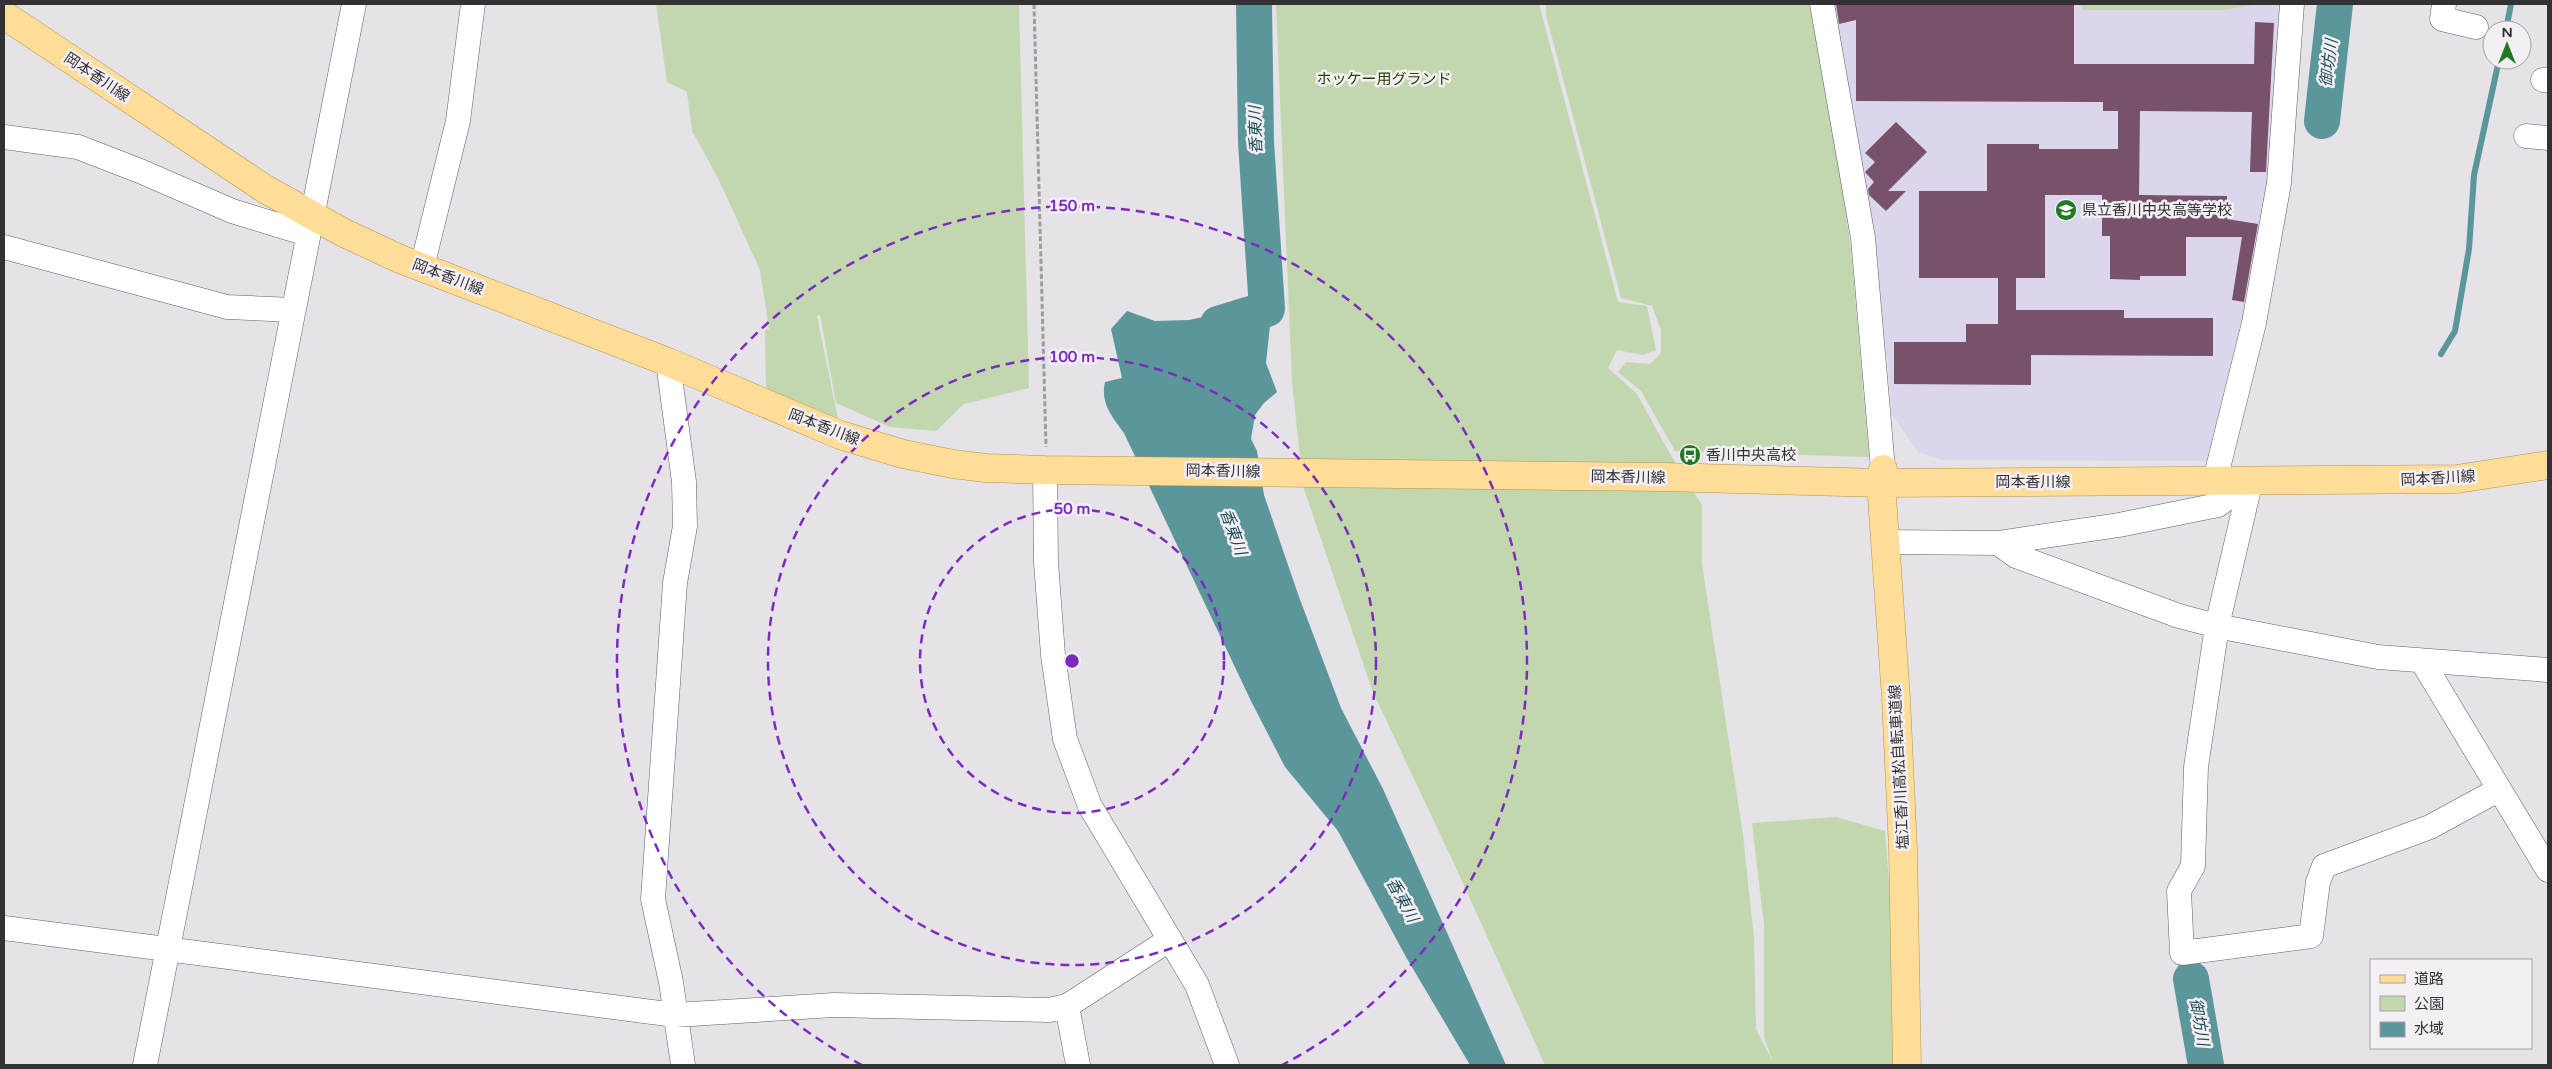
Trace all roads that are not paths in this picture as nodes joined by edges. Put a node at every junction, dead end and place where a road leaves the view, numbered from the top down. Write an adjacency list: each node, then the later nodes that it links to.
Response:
1 (354, 4): 9 (street)
2 (473, 4): 11 (street)
3 (1822, 4): 16 (street)
4 (2292, 4): 17 (street)
5 (2444, 4): 7 (street)
6 (4, 15): 9 (main road, 岡本香川線)
7 (2476, 27)
8 (4, 136): 9 (street)
9 (310, 225): 11 (main road, 岡本香川線); 12 (street)
10 (4, 247): 12 (street)
11 (422, 267): 13 (main road, 岡本香川線)
12 (293, 310): 28 (street)
13 (668, 362): 14 (main road, 岡本香川線); 30 (street)
14 (1046, 462): 16 (main road, 岡本香川線); 27 (street)
15 (2548, 465): 18 (main road, 岡本香川線)
16 (1882, 476): 17 (main road, 岡本香川線); 19 (main road, 塩江香川高松自転車道線)
17 (2215, 480): 18 (main road, 岡本香川線)
18 (2251, 480): 20 (street); 21 (street)
19 (1884, 542): 20 (street); 35 (main road, 塩江香川高松自転車道線)
20 (1998, 544): 21 (street)
21 (2217, 626): 22 (street); 24 (street)
22 (2422, 661): 23 (street); 24 (street)
23 (2548, 670)
24 (2498, 790): 25 (street)
25 (2548, 870)
26 (4, 928): 28 (street)
27 (1169, 940): 29 (street); 34 (street)
28 (168, 949): 30 (street); 31 (street)
29 (1066, 1006): 30 (street); 33 (street)
30 (675, 1015): 32 (street)
31 (145, 1065)
32 (683, 1065)
33 (1078, 1065)
34 (1227, 1065)
35 (1907, 1065)

